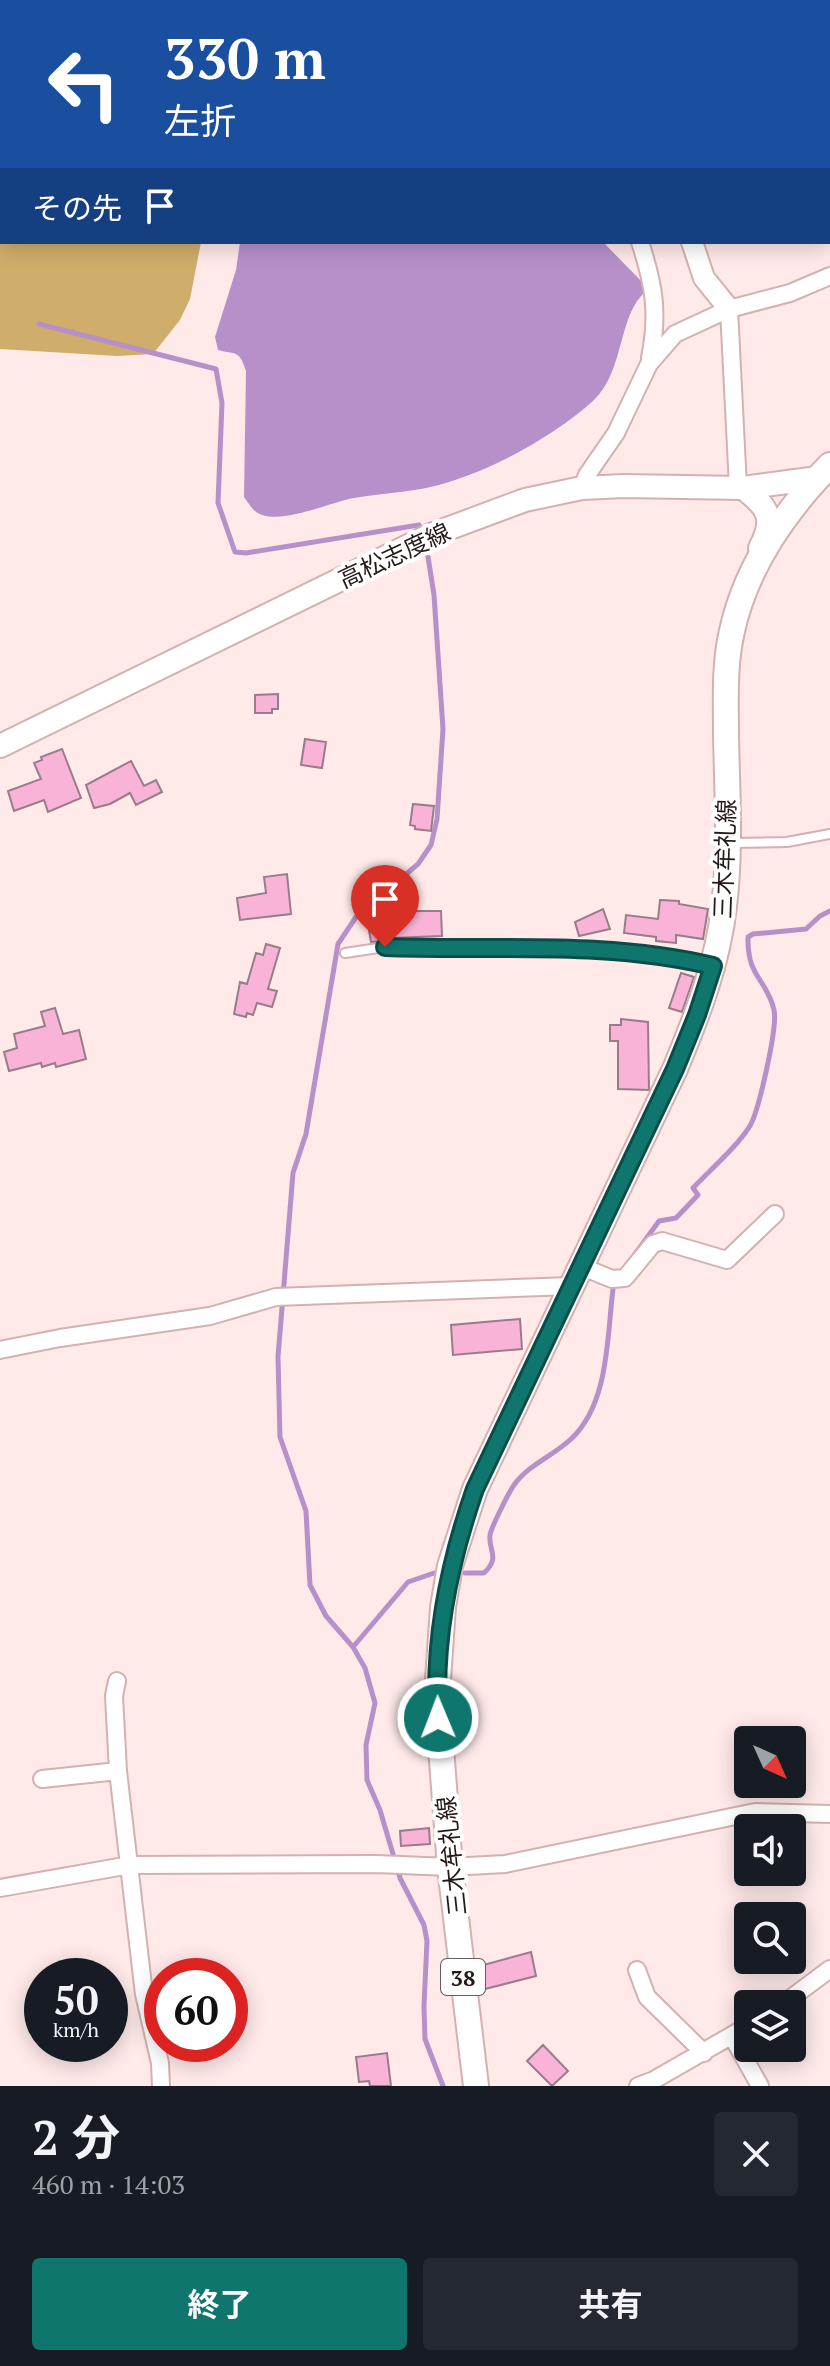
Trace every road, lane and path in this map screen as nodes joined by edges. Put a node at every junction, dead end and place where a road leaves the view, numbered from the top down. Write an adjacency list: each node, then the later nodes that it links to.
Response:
1 (641, 244): 5 (street)
2 (693, 244): 4 (street)
3 (830, 276): 4 (street)
4 (729, 309): 5 (street); 7 (street)
5 (649, 364): 8 (street)
6 (826, 474): 7 (main road, 高松志度線); 9 (main road, 三木牟礼線 / 38)
7 (741, 487): 8 (main road, 高松志度線); 9 (main road)
8 (582, 488): 10 (main road, 高松志度線)
9 (748, 582): 12 (main road, 三木牟礼線 / 38)
10 (0, 746)
11 (830, 834): 12 (lane)
12 (726, 843): 14 (main road, 三木牟礼線 / 38)
13 (345, 953): 14 (lane)
14 (713, 966): 16 (main road, 三木牟礼線 / 38)
15 (775, 1214): 16 (street)
16 (575, 1276): 17 (street); 23 (main road, 三木牟礼線 / 38)
17 (0, 1350)
18 (117, 1681): 19 (street)
19 (118, 1771): 20 (street); 22 (street)
20 (42, 1779)
21 (830, 1814): 23 (street)
22 (130, 1865): 23 (street); 24 (street); 30 (street)
23 (450, 1867): 31 (main road, 三木牟礼線 / 38)
24 (0, 1888)
25 (830, 1969): 27 (street)
26 (637, 1970): 29 (street)
27 (802, 1990)
28 (732, 2036): 29 (street); 33 (street)
29 (704, 2053): 32 (street)
30 (161, 2086)
31 (476, 2086)
32 (638, 2086)
33 (760, 2086)

